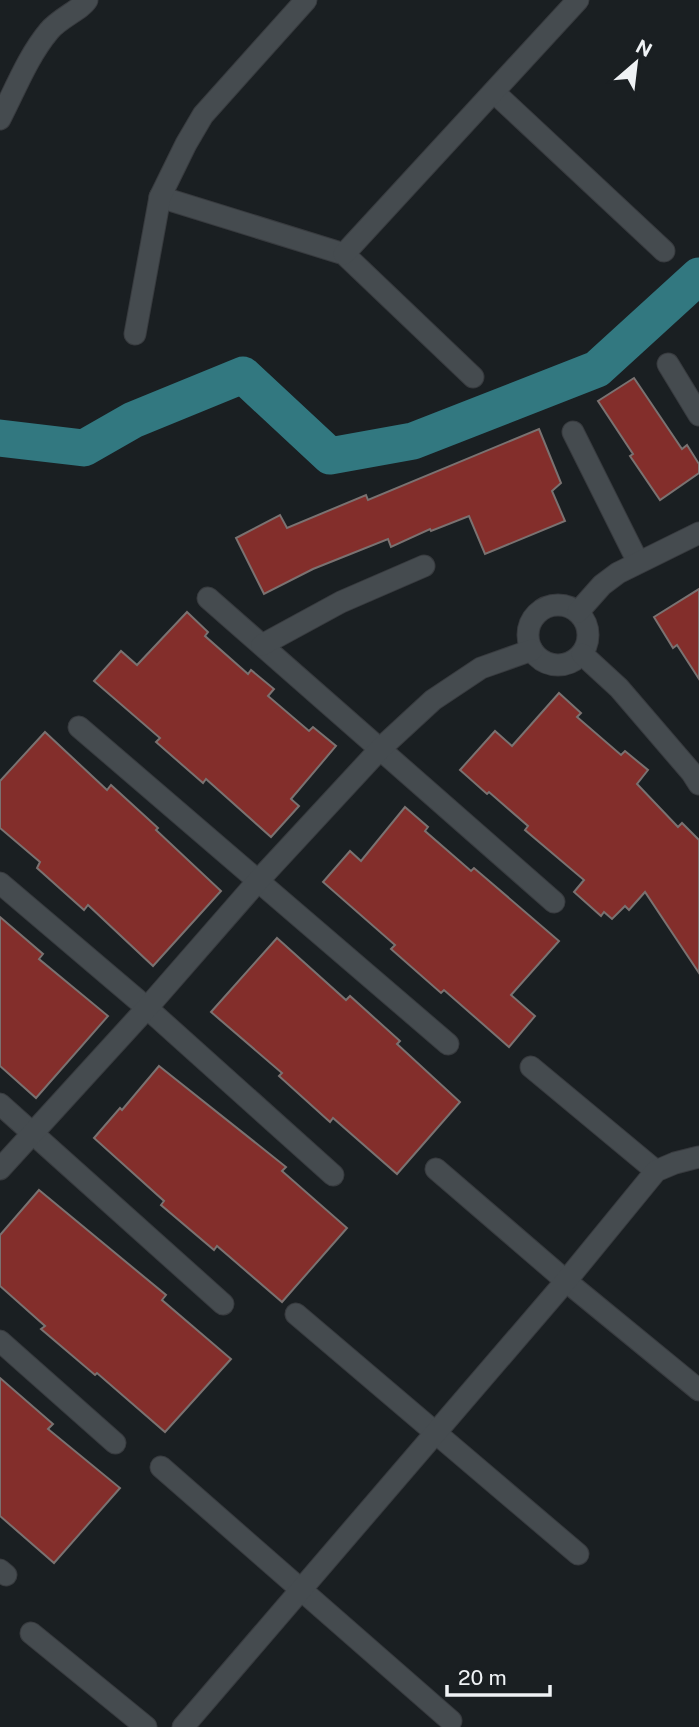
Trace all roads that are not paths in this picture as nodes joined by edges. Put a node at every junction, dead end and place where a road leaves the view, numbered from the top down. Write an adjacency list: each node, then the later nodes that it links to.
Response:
1 (87, 0): 5 (street)
2 (306, 0): 6 (street)
3 (578, 0): 4 (street)
4 (495, 93): 7 (street); 8 (street)
5 (0, 119)
6 (160, 197): 8 (street); 9 (street)
7 (664, 251)
8 (344, 254): 11 (street)
9 (135, 334)
10 (668, 364): 12 (street)
11 (472, 377)
12 (699, 415)
13 (573, 432): 15 (street)
14 (699, 533): 15 (street)
15 (638, 562): 18 (street)
16 (424, 566): 19 (street)
17 (208, 598): 19 (street)
18 (578, 612): 20 (street); 21 (street)
19 (262, 645): 23 (street)
20 (531, 650): 21 (street); 23 (street)
21 (582, 654): 24 (street)
22 (79, 727): 25 (street)
23 (382, 748): 25 (street); 27 (street)
24 (699, 784)
25 (257, 881): 28 (street); 29 (street)
26 (0, 883): 28 (street)
27 (554, 902)
28 (146, 1008): 32 (street); 37 (street)
29 (448, 1044)
30 (531, 1067): 36 (street)
31 (0, 1104): 32 (street)
32 (32, 1133): 34 (street); 39 (street)
33 (699, 1157): 36 (street)
34 (0, 1169)
35 (436, 1169): 38 (street)
36 (656, 1171): 38 (street)
37 (334, 1175)
38 (566, 1280): 42 (street); 43 (street)
39 (223, 1304)
40 (296, 1314): 43 (street)
41 (0, 1341): 44 (street)
42 (699, 1390)
43 (434, 1433): 46 (street); 47 (street)
44 (115, 1443)
45 (161, 1467): 47 (street)
46 (578, 1554)
47 (300, 1588): 49 (street); 51 (street)
48 (31, 1633): 50 (street)
49 (451, 1721)
50 (146, 1727)
51 (183, 1727)

